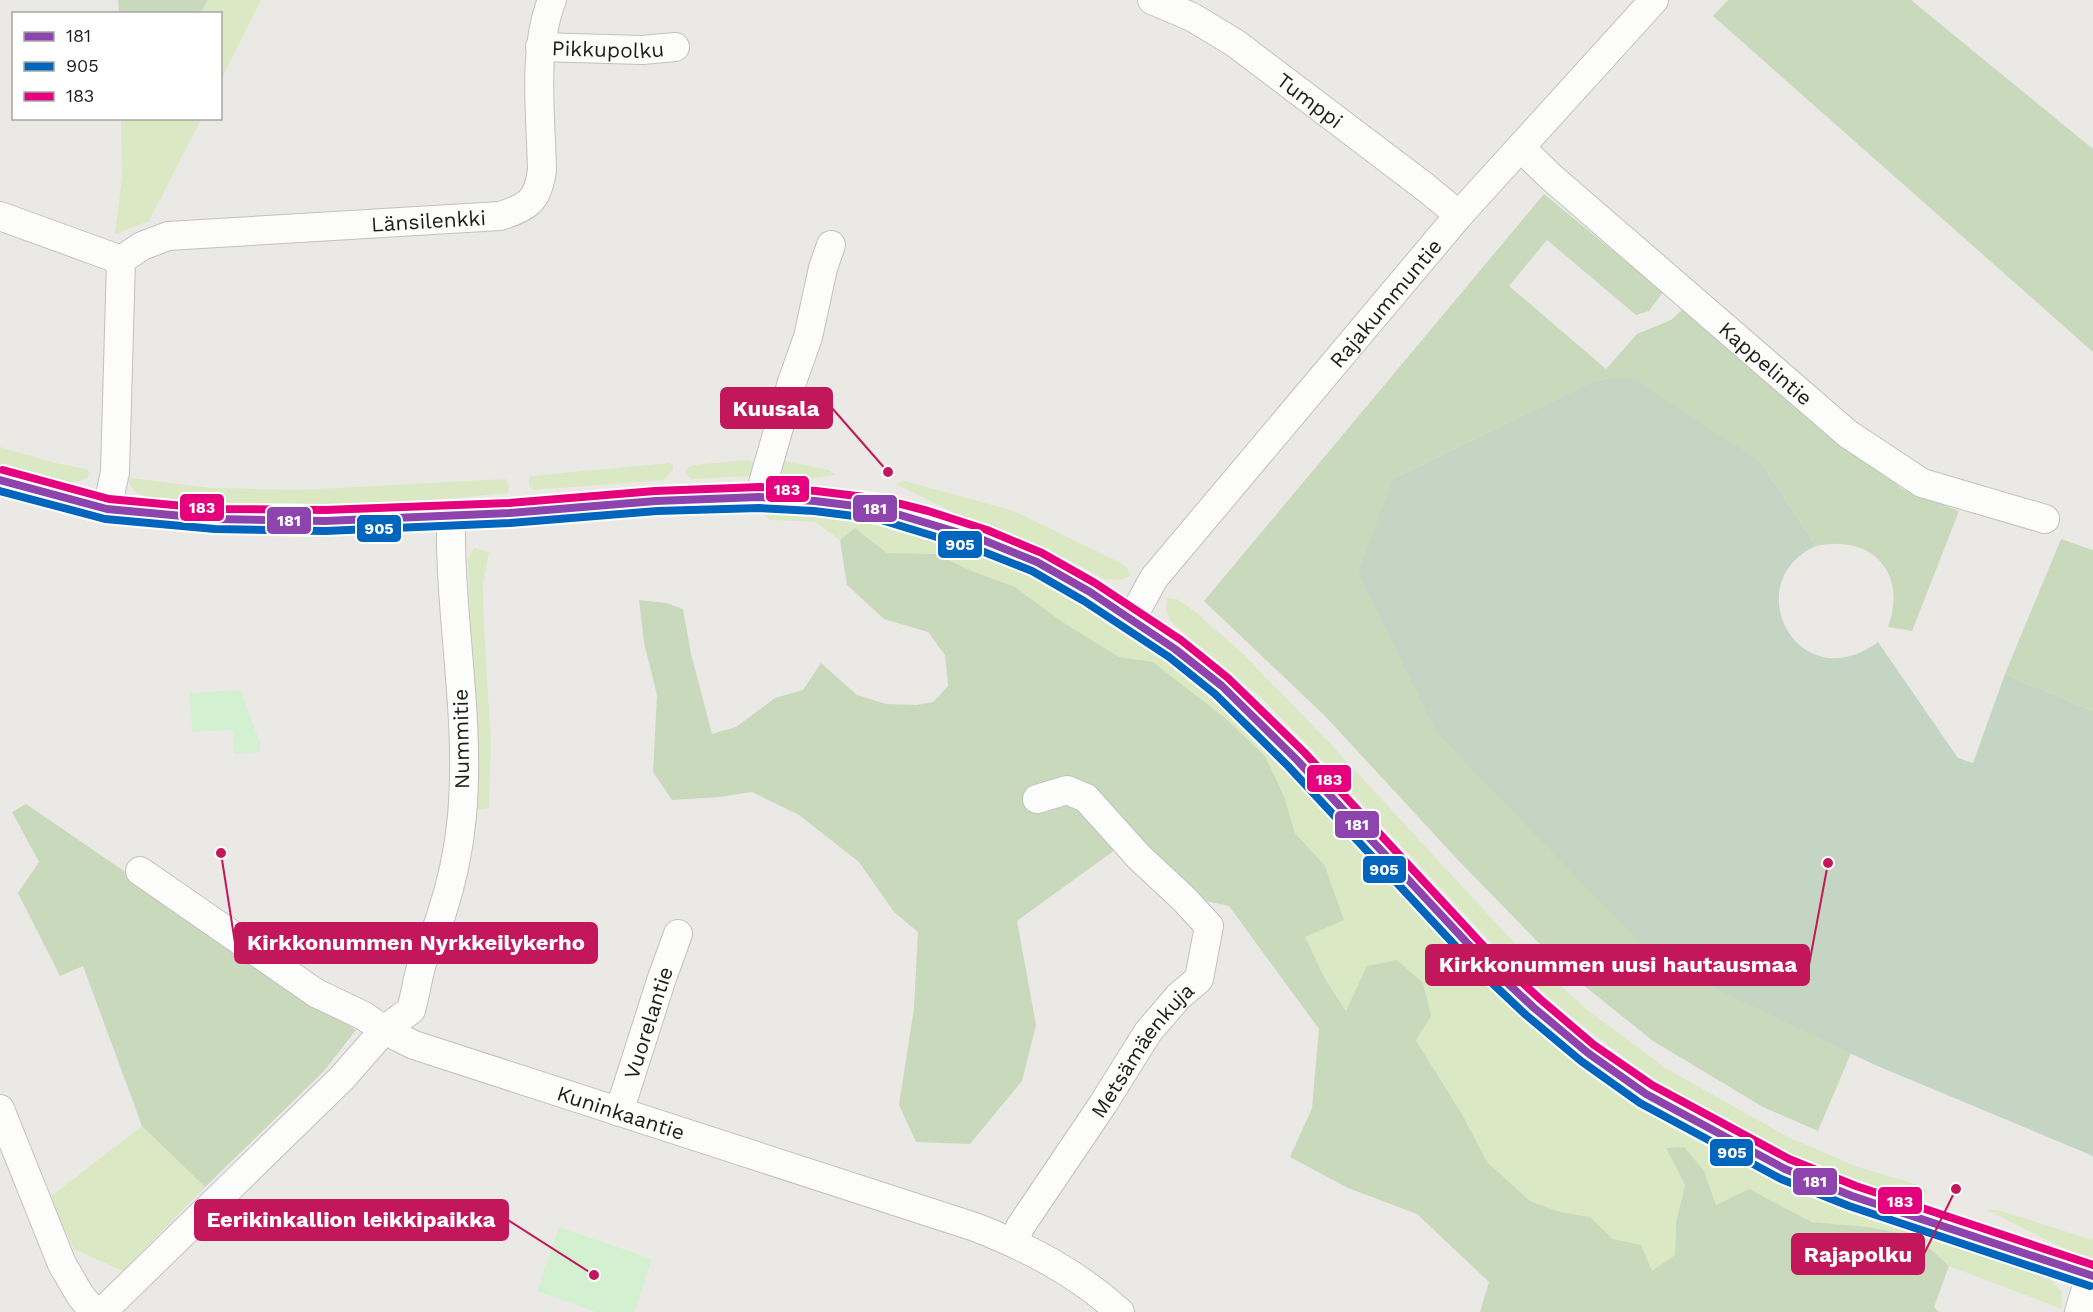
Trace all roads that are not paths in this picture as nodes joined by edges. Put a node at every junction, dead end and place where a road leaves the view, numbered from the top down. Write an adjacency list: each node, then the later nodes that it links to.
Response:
1 (552, 0): 4 (street, Länsilenkki)
2 (1152, 0): 7 (street, Tumppi)
3 (1654, 0): 6 (street, Rajakummuntie)
4 (540, 47): 5 (street, Pikkupolku); 10 (street, Länsilenkki)
5 (675, 47)
6 (1521, 148): 7 (street, Rajakummuntie); 15 (street, Kappelintie)
7 (1459, 215): 16 (street, Rajakummuntie)
8 (0, 216): 10 (street)
9 (831, 245): 12 (street)
10 (121, 260): 13 (street)
11 (0, 480): 13 (street)
12 (759, 497): 14 (street); 16 (street)
13 (107, 509): 14 (street)
14 (451, 516): 20 (street, Nummitie)
15 (2045, 519)
16 (1132, 618): 24 (street)
17 (1037, 799): 23 (street, Metsämäenkuja)
18 (140, 871): 20 (street, Kuninkaantie)
19 (678, 934): 22 (street, Vuorelantie)
20 (384, 1030): 22 (street, Kuninkaantie); 26 (street, Nummitie)
21 (0, 1109): 25 (street)
22 (619, 1112): 23 (street, Kuninkaantie)
23 (1015, 1242): 27 (street, Kuninkaantie)
24 (2091, 1276): 28 (street)
25 (94, 1312)
26 (102, 1312)
27 (1120, 1312)
28 (2079, 1312)

